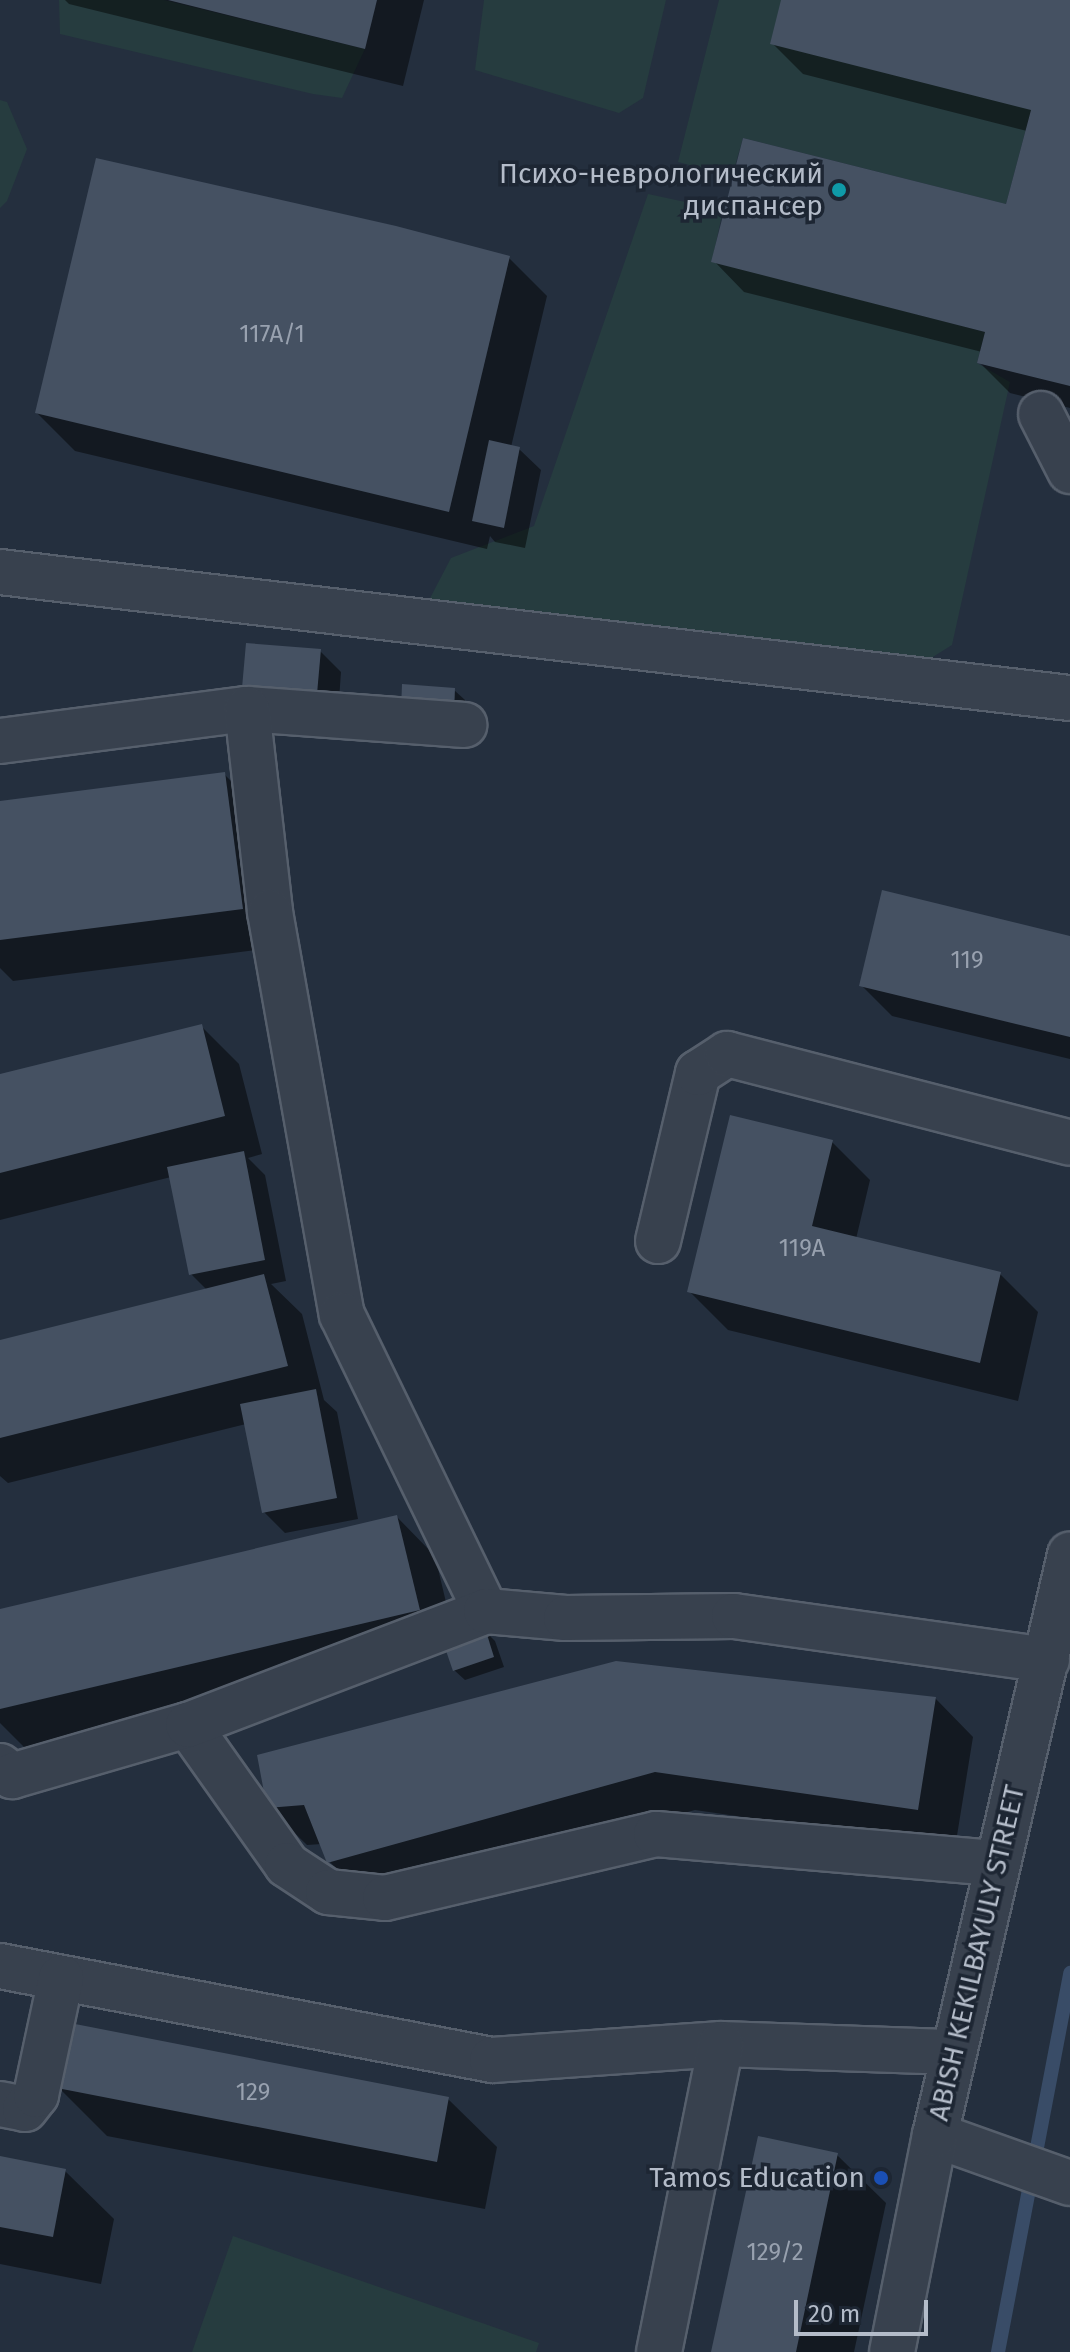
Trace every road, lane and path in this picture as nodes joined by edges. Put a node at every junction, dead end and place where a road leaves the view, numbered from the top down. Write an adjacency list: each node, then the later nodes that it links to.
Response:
1 (1041, 414): 2 (street)
2 (1070, 471)
3 (0, 572): 4 (street)
4 (1070, 698)
5 (247, 709): 6 (street); 7 (street); 11 (street)
6 (464, 725)
7 (0, 741)
8 (1070, 1143): 9 (street)
9 (658, 1241)
10 (1070, 1555): 12 (street, ABISH KEKILBAYULY STREET)
11 (486, 1611): 12 (street); 13 (street)
12 (1047, 1660): 15 (street, ABISH KEKILBAYULY STREET)
13 (188, 1725): 14 (street); 15 (street)
14 (0, 1766)
15 (997, 1863): 19 (street, ABISH KEKILBAYULY STREET)
16 (0, 1966): 17 (street)
17 (61, 1978): 18 (street); 20 (street)
18 (721, 2044): 19 (street); 23 (street)
19 (954, 2052): 21 (street, ABISH KEKILBAYULY STREET)
20 (0, 2104)
21 (935, 2135): 22 (street); 24 (street, ABISH KEKILBAYULY STREET)
22 (1066, 2181)
23 (659, 2352)
24 (892, 2352)

